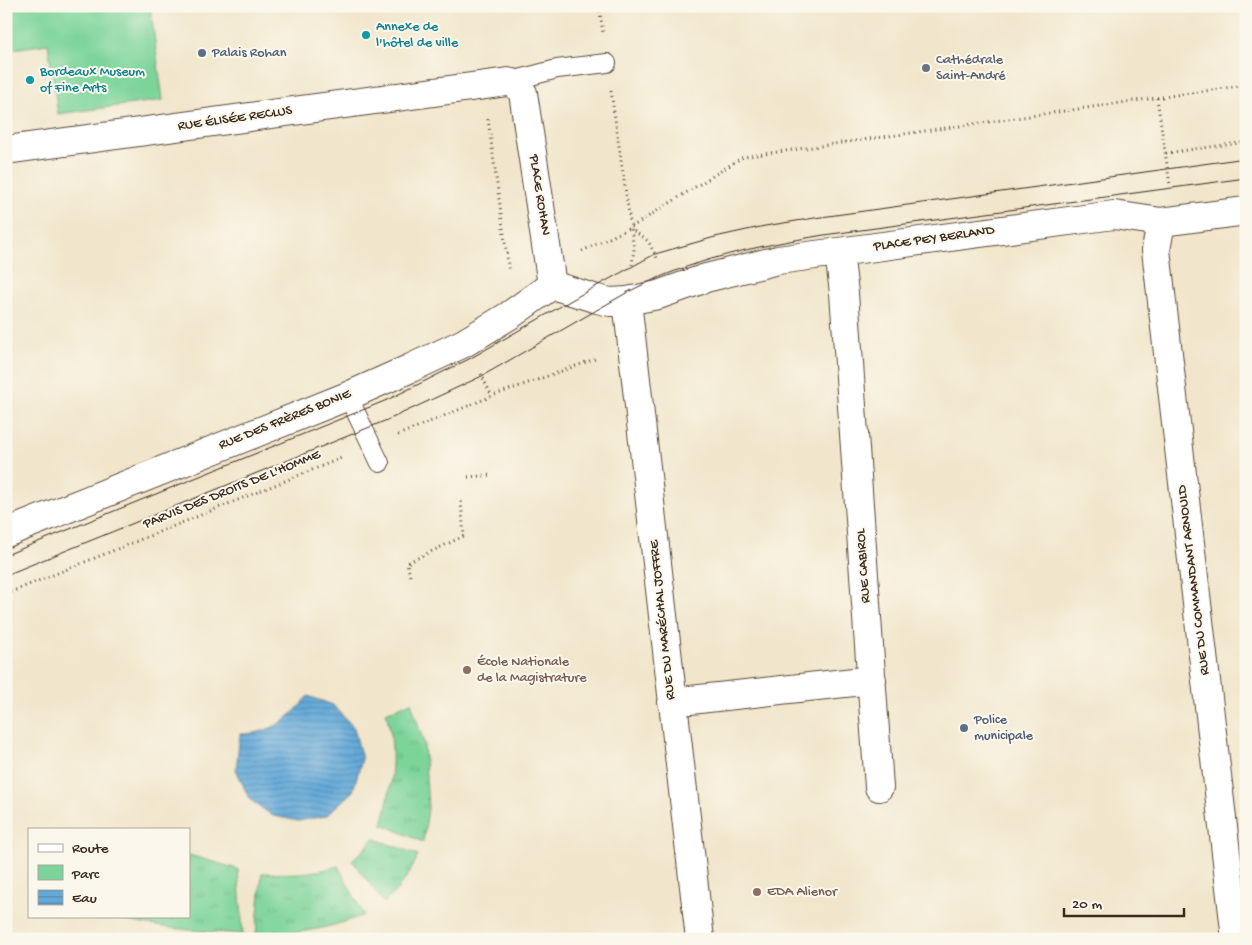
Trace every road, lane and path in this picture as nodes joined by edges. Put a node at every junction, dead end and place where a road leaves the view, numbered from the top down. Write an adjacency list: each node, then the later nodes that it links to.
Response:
1 (599, 6): 2 (path)
2 (607, 62): 3 (lane); 11 (path)
3 (485, 85): 7 (street, RUE ÉLISÉE RECLUS); 13 (street, PLACE ROHAN); 14 (path)
4 (1246, 85): 5 (path)
5 (1157, 98): 8 (path); 11 (path)
6 (1246, 142): 8 (path)
7 (6, 150)
8 (1166, 153): 10 (path)
9 (1246, 211): 10 (street, PLACE PEY BERLAND)
10 (1168, 222): 12 (street, PLACE PEY BERLAND); 32 (street, RUE DU COMMANDANT ARNOULD)
11 (630, 228): 13 (path)
12 (839, 252): 15 (street, PLACE PEY BERLAND); 28 (street, RUE CABIROL)
13 (550, 273): 15 (street); 16 (street, RUE DES FRÈRES BONIE)
14 (508, 279)
15 (627, 301): 17 (street, RUE DU MARÉCHAL JOFFRE)
16 (464, 343): 18 (street, RUE DES FRÈRES BONIE); 19 (path)
17 (633, 354): 19 (path, PARVIS DES DROITS DE L'HOMME); 29 (street, RUE DU MARÉCHAL JOFFRE)
18 (348, 396): 20 (lane); 25 (street, RUE DES FRÈRES BONIE)
19 (492, 396): 20 (path, PARVIS DES DROITS DE L'HOMME)
20 (371, 446): 21 (lane); 27 (path, PARVIS DES DROITS DE L'HOMME)
21 (380, 463)
22 (491, 475): 23 (path)
23 (468, 477)
24 (461, 501): 26 (path)
25 (6, 533)
26 (410, 576)
27 (6, 594)
28 (872, 680): 29 (street); 30 (street, RUE CABIROL)
29 (672, 702): 31 (street, RUE DU MARÉCHAL JOFFRE)
30 (879, 787)
31 (700, 939)
32 (1236, 939)

